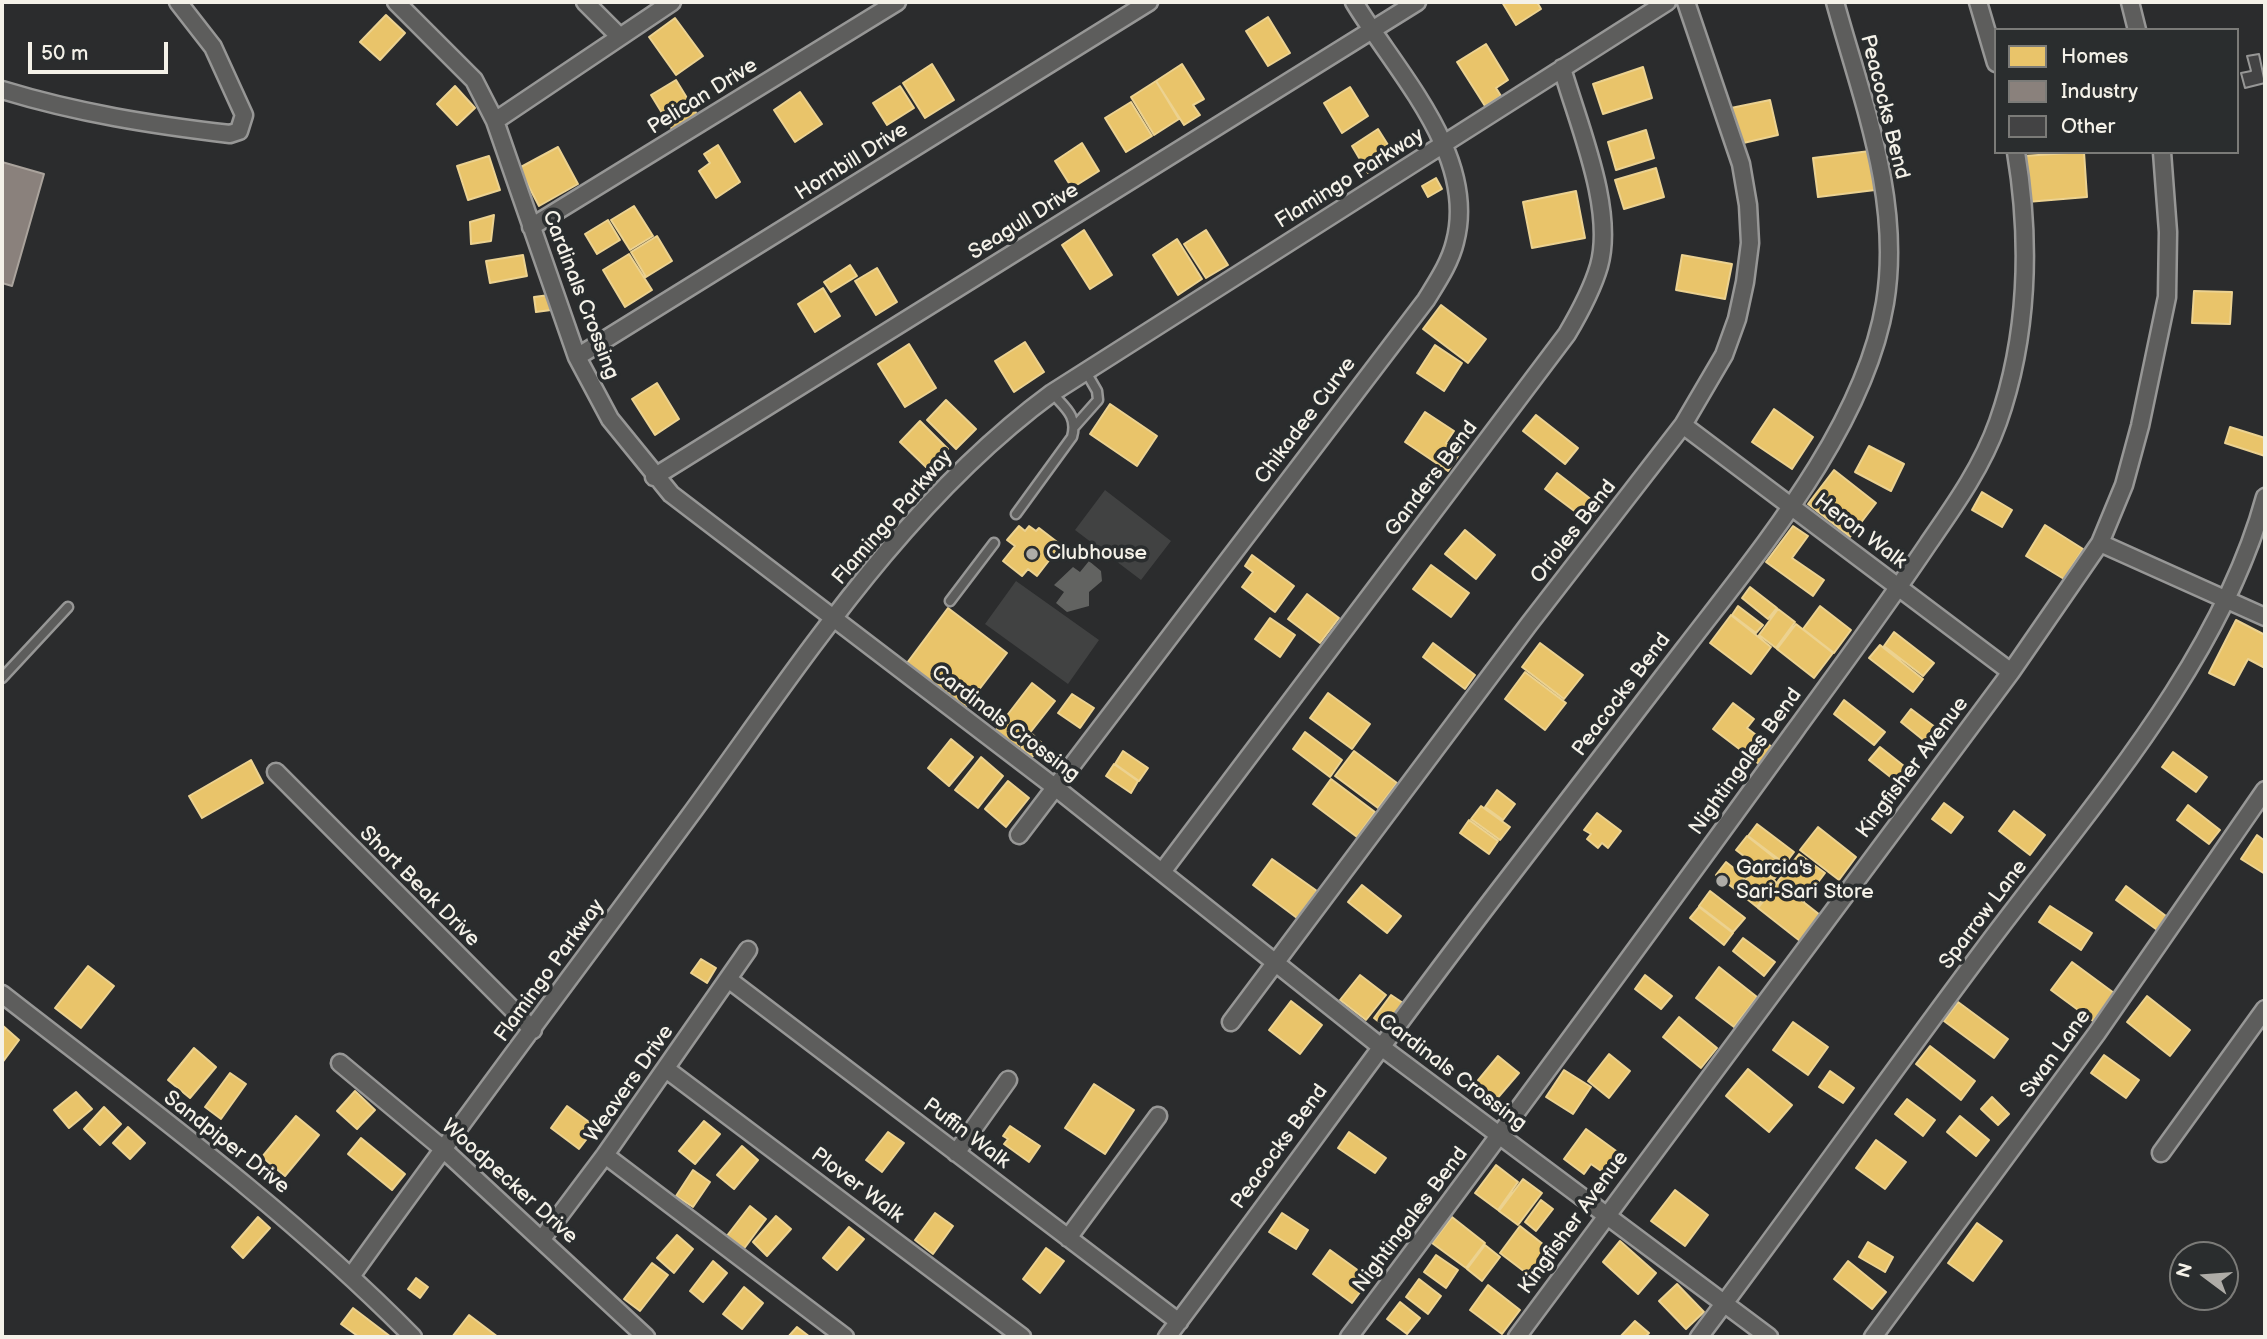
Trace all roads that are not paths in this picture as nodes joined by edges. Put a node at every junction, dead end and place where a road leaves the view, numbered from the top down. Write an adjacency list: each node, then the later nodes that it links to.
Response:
1 (178, 2): 19 (street)
2 (396, 2): 20 (street, Cardinals Crossing)
3 (586, 2): 16 (street)
4 (672, 2): 16 (street)
5 (897, 2): 24 (street, Pelican Drive)
6 (1149, 2): 25 (street, Hornbill Drive)
7 (1354, 2): 15 (street, Chikadee Curve)
8 (1417, 2): 15 (street, Seagull Drive)
9 (1667, 2): 18 (street, Flamingo Parkway)
10 (1686, 2): 28 (street, Orioles Bend)
11 (1835, 2): 32 (street, Peacocks Bend)
12 (1978, 2): 17 (street)
13 (2130, 2): 14 (street)
14 (2136, 28)
15 (1371, 31): 21 (street, Chikadee Curve); 30 (street, Seagull Drive)
16 (619, 36): 20 (street)
17 (1994, 56)
18 (1562, 68): 21 (street, Flamingo Parkway); 48 (street, Ganders Bend)
19 (2, 90)
20 (495, 121): 24 (street, Cardinals Crossing)
21 (1446, 143): 26 (street, Flamingo Parkway); 45 (street, Chikadee Curve)
22 (2016, 154): 36 (street, Nightingales Bend)
23 (2162, 154): 35 (street, Kingfisher Avenue)
24 (531, 228): 25 (street, Cardinals Crossing)
25 (577, 357): 30 (street, Cardinals Crossing)
26 (1086, 372): 27 (street, Flamingo Parkway); 29 (lane)
27 (1052, 393): 29 (lane); 41 (street, Flamingo Parkway)
28 (1683, 425): 32 (street, Heron Walk); 50 (street, Orioles Bend)
29 (1075, 426): 33 (lane)
30 (654, 477): 41 (street, Cardinals Crossing)
31 (2265, 497): 37 (street, Sparrow Lane)
32 (1792, 508): 36 (street, Heron Walk); 56 (street, Peacocks Bend)
33 (1016, 514)
34 (994, 543): 38 (lane)
35 (2101, 543): 37 (street); 42 (street, Kingfisher Avenue)
36 (1899, 587): 42 (street, Heron Walk); 61 (street, Nightingales Bend)
37 (2227, 599): 40 (street); 70 (street, Sparrow Lane)
38 (950, 601)
39 (68, 607): 43 (lane)
40 (2265, 617)
41 (832, 621): 45 (street, Cardinals Crossing); 55 (street, Flamingo Parkway)
42 (2011, 672): 66 (street, Kingfisher Avenue)
43 (2, 678)
44 (276, 772): 55 (street, Short Beak Drive)
45 (1056, 788): 47 (street, Chikadee Curve); 48 (street, Cardinals Crossing)
46 (2265, 790): 81 (street, Swan Lane)
47 (1019, 835)
48 (1162, 872): 50 (street, Cardinals Crossing)
49 (748, 950): 51 (street, Weavers Drive)
50 (1276, 963): 54 (street, Orioles Bend); 56 (street, Cardinals Crossing)
51 (728, 979): 58 (street, Weavers Drive); 63 (street, Puffin Walk)
52 (2, 994): 69 (street, Sandpiper Drive)
53 (2265, 1009): 64 (street)
54 (1231, 1022)
55 (533, 1030): 62 (street, Flamingo Parkway)
56 (1380, 1046): 61 (street, Cardinals Crossing); 71 (street, Peacocks Bend)
57 (340, 1063): 62 (street, Woodpecker Drive)
58 (666, 1069): 65 (street, Weavers Drive); 75 (street, Plover Walk)
59 (1009, 1080): 63 (street)
60 (1158, 1116): 67 (street)
61 (1501, 1136): 66 (street, Cardinals Crossing); 77 (street, Nightingales Bend)
62 (442, 1148): 68 (street, Woodpecker Drive); 69 (street, Flamingo Parkway)
63 (956, 1153): 67 (street, Puffin Walk)
64 (2161, 1153)
65 (605, 1155): 68 (street, Weavers Drive); 74 (street)
66 (1605, 1214): 70 (street, Cardinals Crossing); 78 (street, Kingfisher Avenue)
67 (1068, 1238): 71 (street, Puffin Walk)
68 (542, 1239): 73 (street, Woodpecker Drive)
69 (352, 1275): 72 (street, Sandpiper Drive)
70 (1724, 1304): 79 (street, Sparrow Lane); 80 (street, Cardinals Crossing)
71 (1179, 1322): 76 (street, Peacocks Bend)
72 (414, 1337)
73 (646, 1337)
74 (845, 1337)
75 (1022, 1337)
76 (1167, 1337)
77 (1349, 1337)
78 (1517, 1337)
79 (1699, 1337)
80 (1769, 1337)
81 (1873, 1337)

